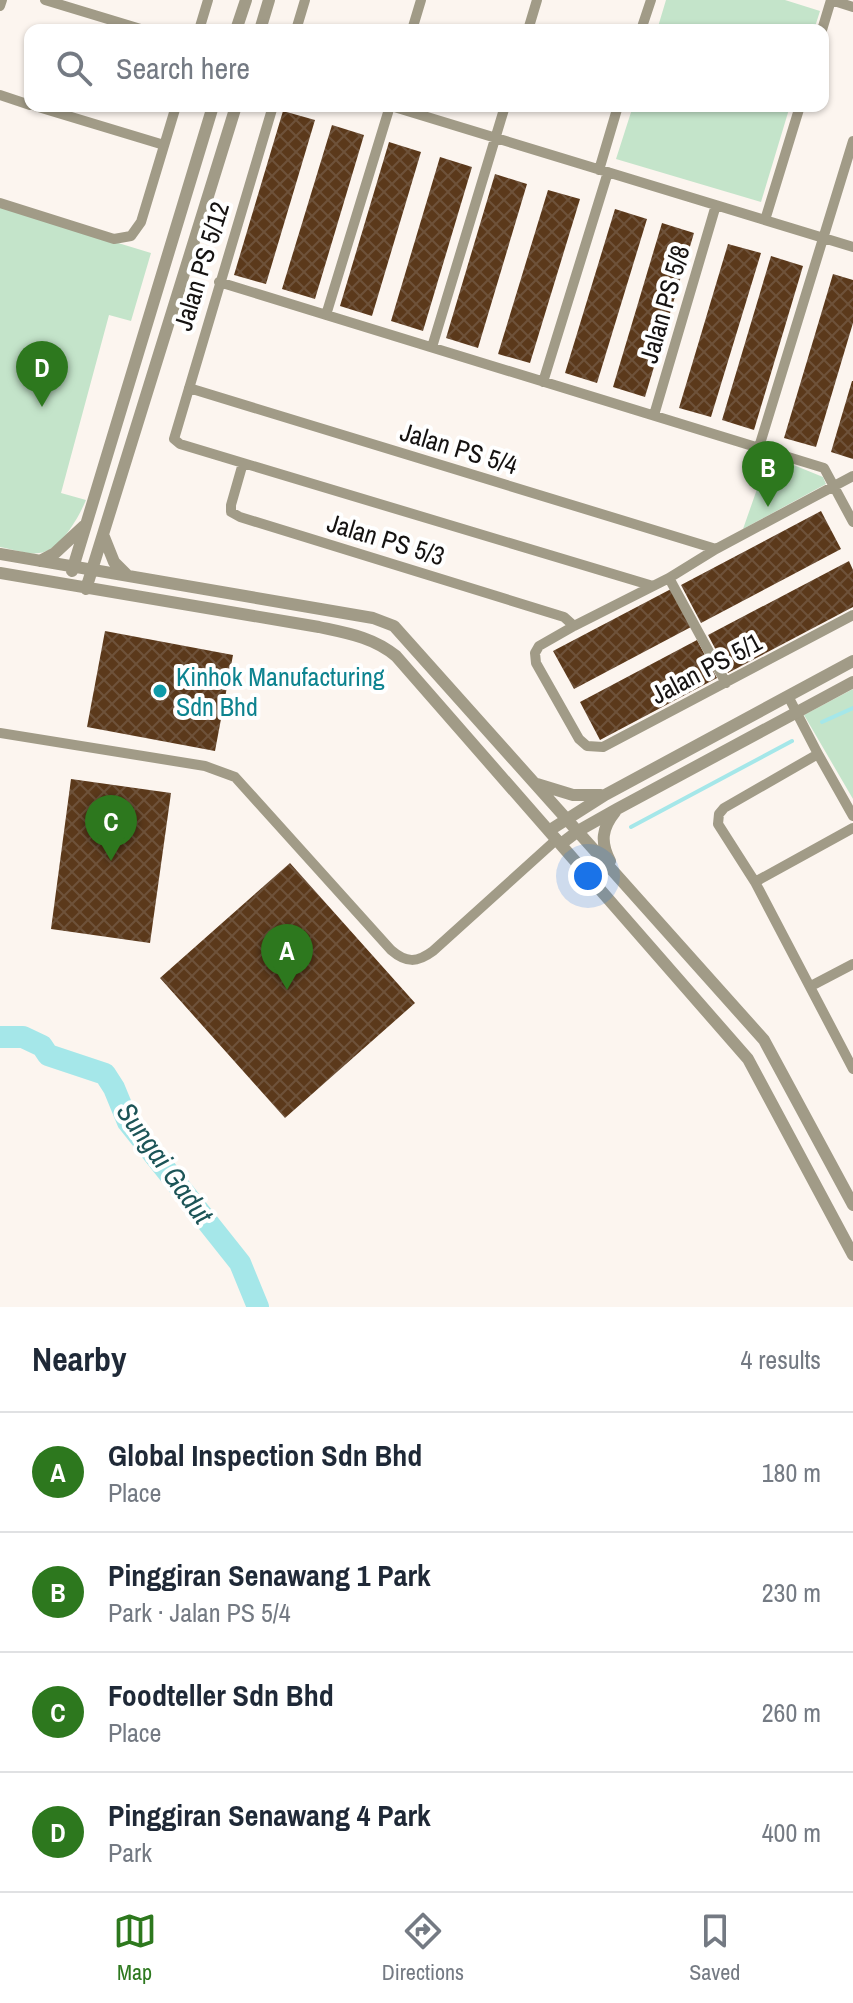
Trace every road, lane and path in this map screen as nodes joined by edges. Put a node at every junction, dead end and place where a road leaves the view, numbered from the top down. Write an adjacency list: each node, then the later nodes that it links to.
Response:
1 (2, 0): 10 (street)
2 (45, 0): 12 (street)
3 (208, 0): 13 (street)
4 (246, 0): 14 (street)
5 (269, 0): 15 (street)
6 (305, 0): 16 (street)
7 (421, 0): 17 (street)
8 (537, 0): 18 (street)
9 (651, 0): 19 (street)
10 (0, 6)
11 (853, 7): 20 (street)
12 (124, 24)
13 (201, 24)
14 (238, 24)
15 (262, 24)
16 (298, 24)
17 (414, 24)
18 (530, 24)
19 (643, 24)
20 (824, 24)
21 (0, 95): 22 (street)
22 (24, 102)
23 (55, 112): 35 (street)
24 (174, 112): 35 (street)
25 (211, 112): 53 (street)
26 (234, 112): 54 (street)
27 (271, 112): 42 (street, Jalan PS 5/12)
28 (388, 112): 43 (street)
29 (410, 112): 33 (street)
30 (503, 112): 33 (street)
31 (617, 112): 36 (street)
32 (798, 112): 39 (street)
33 (496, 138): 36 (street); 44 (street)
34 (853, 141): 40 (street)
35 (164, 145): 37 (street)
36 (604, 171): 38 (street); 45 (street)
37 (0, 203)
38 (716, 205): 39 (street); 47 (street, Jalan PS 5/8)
39 (765, 220): 40 (street)
40 (823, 238): 41 (street); 48 (street)
41 (853, 247)
42 (219, 282): 43 (street); 46 (street, Jalan PS 5/12)
43 (326, 315): 44 (street)
44 (432, 347): 45 (street)
45 (543, 382): 47 (street)
46 (189, 388): 49 (street, Jalan PS 5/12); 55 (street, Jalan PS 5/4)
47 (654, 415): 48 (street)
48 (759, 447): 51 (street)
49 (243, 463): 64 (street); 67 (street, Jalan PS 5/3)
50 (853, 476): 51 (street)
51 (834, 486): 52 (street); 55 (street)
52 (853, 522)
53 (86, 524): 57 (street); 58 (street)
54 (104, 534): 59 (street); 61 (street)
55 (716, 549): 62 (street)
56 (0, 554): 57 (street)
57 (40, 561): 58 (street)
58 (73, 566): 59 (street); 63 (street)
59 (92, 571): 61 (street); 65 (street)
60 (0, 573): 63 (street)
61 (128, 576): 75 (street)
62 (669, 578): 64 (street); 70 (street)
63 (68, 585): 65 (street)
64 (653, 586): 67 (street)
65 (86, 589): 82 (street)
66 (853, 615): 70 (street, Jalan PS 5/1)
67 (574, 626): 70 (street, Jalan PS 5/1)
68 (853, 661): 71 (street)
69 (853, 682): 72 (street)
70 (726, 683)
71 (788, 696): 72 (street); 76 (street)
72 (797, 712): 74 (street); 77 (street)
73 (0, 733): 82 (street)
74 (818, 754): 78 (street); 84 (street)
75 (534, 783): 76 (street); 79 (street)
76 (605, 795): 79 (street)
77 (617, 809): 81 (street); 83 (street)
78 (853, 816)
79 (566, 818): 81 (street); 82 (street)
80 (853, 828): 84 (street)
81 (578, 831): 82 (street); 83 (street)
82 (556, 838): 89 (street)
83 (617, 874): 88 (street)
84 (755, 882): 86 (street)
85 (853, 964): 86 (street)
86 (811, 986): 87 (street)
87 (853, 1069)
88 (853, 1205)
89 (853, 1255)

